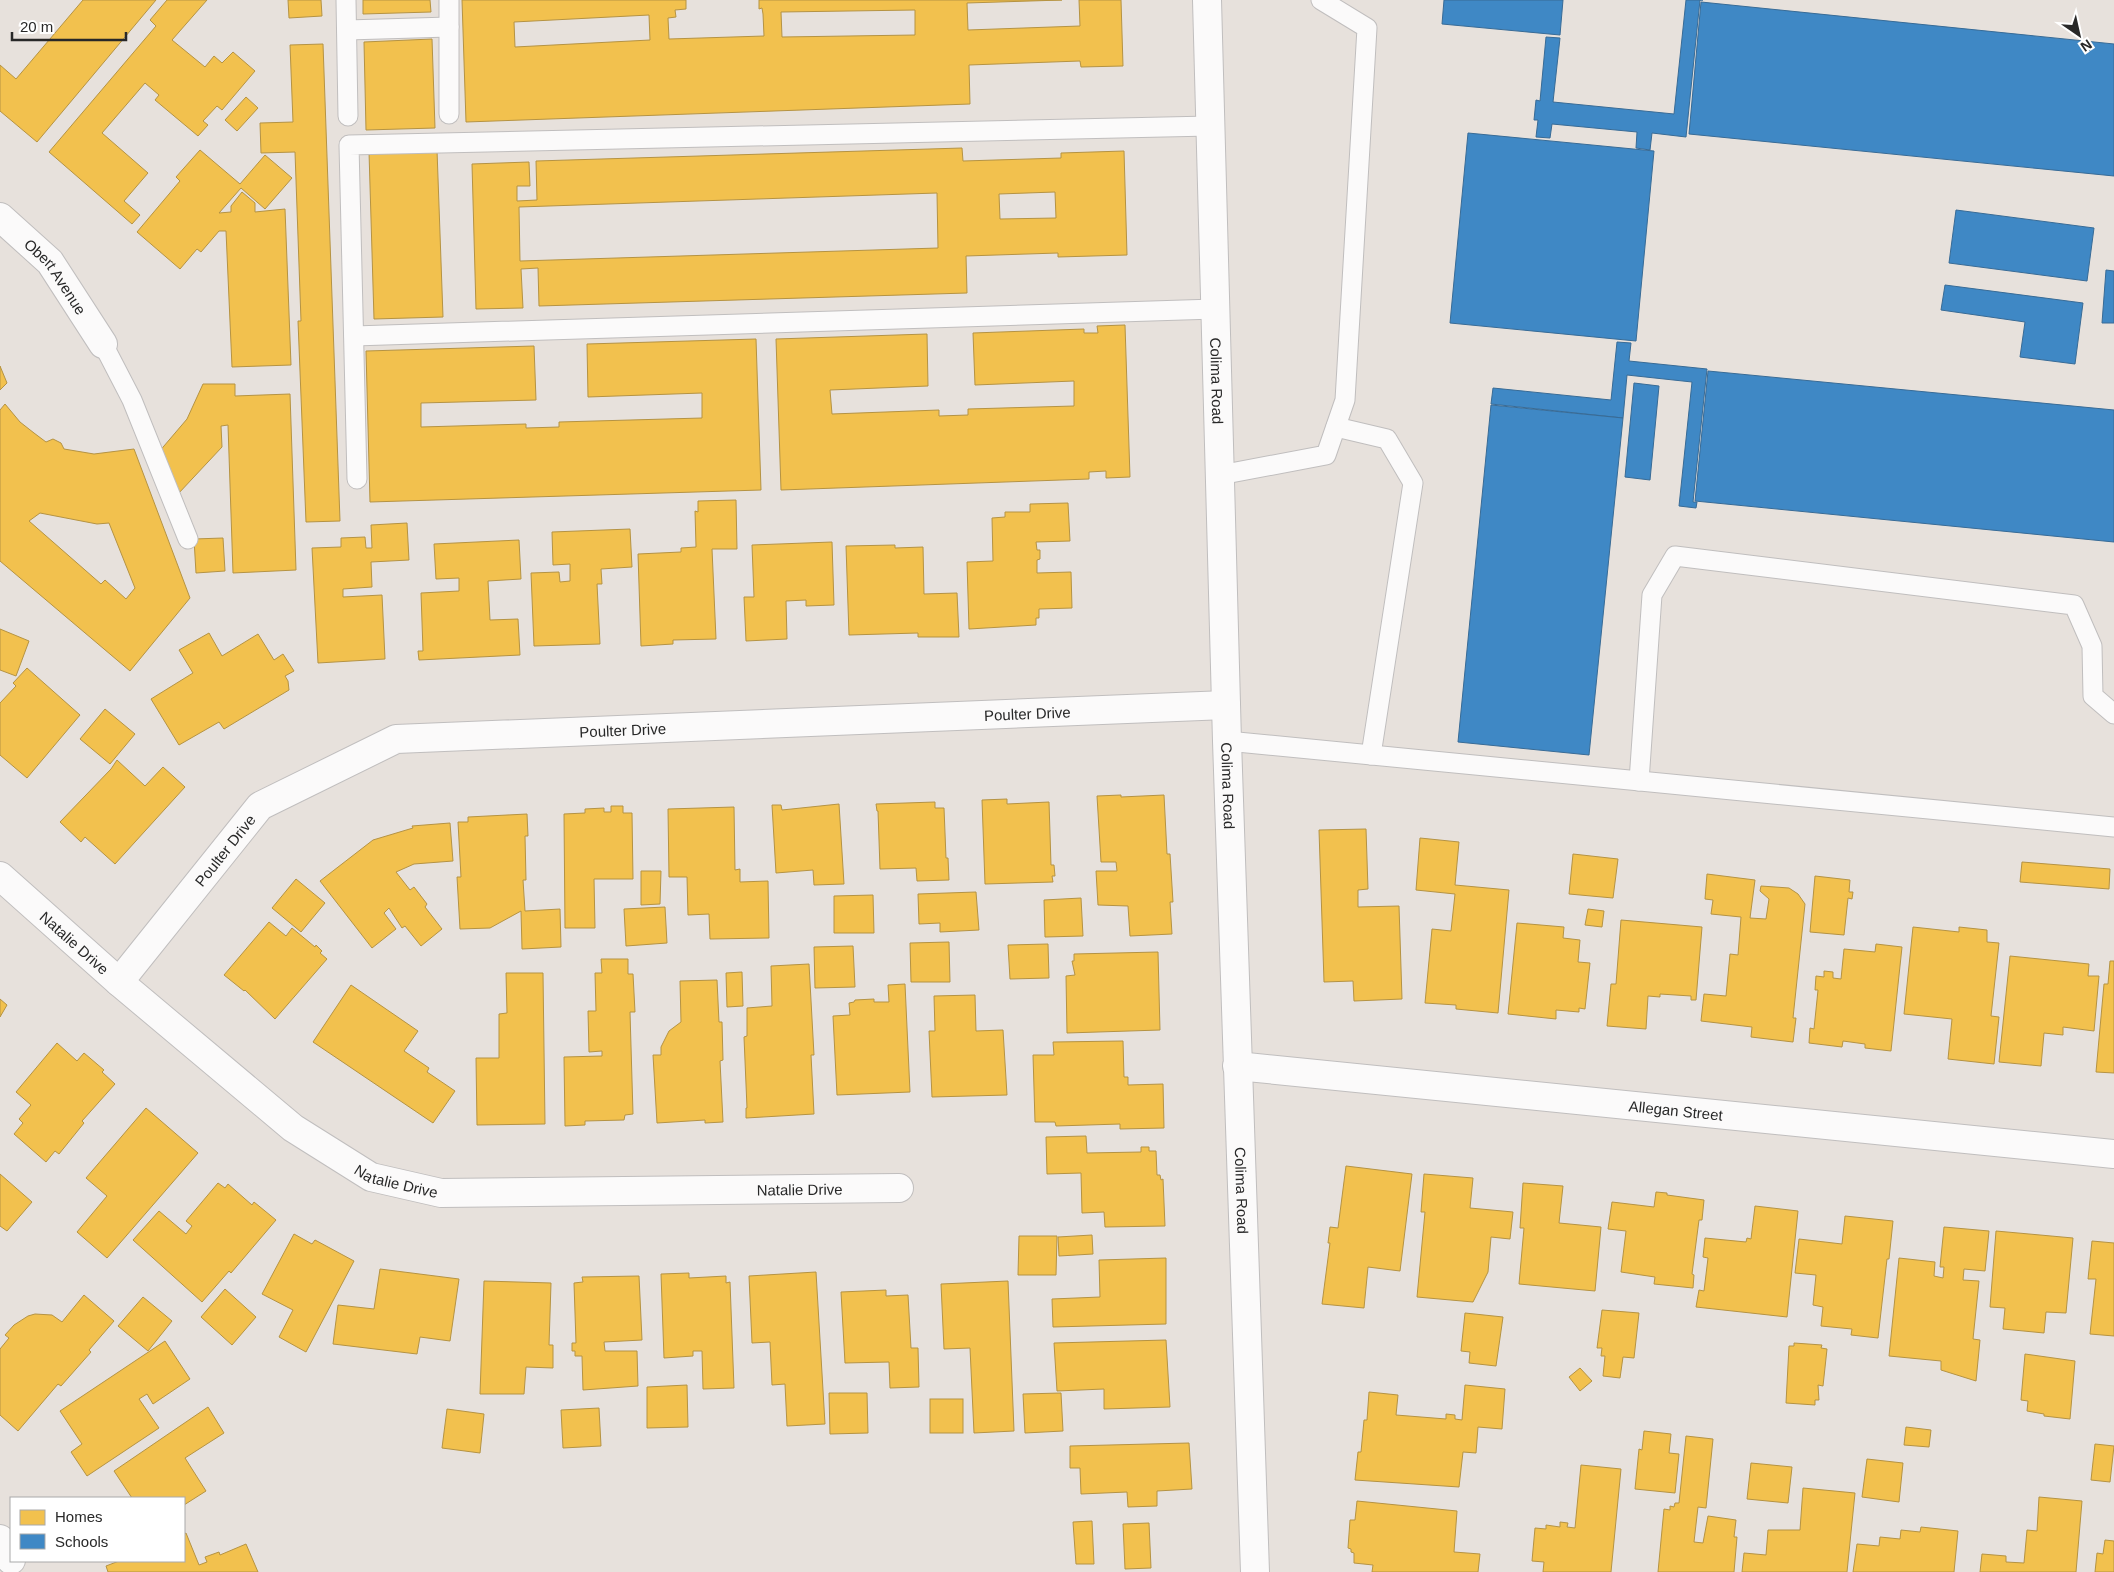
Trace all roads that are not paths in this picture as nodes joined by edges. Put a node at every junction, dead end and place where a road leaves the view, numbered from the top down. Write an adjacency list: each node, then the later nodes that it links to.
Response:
1 (346, 0): 7 (lane)
2 (449, 0): 6 (lane)
3 (1207, 0): 10 (street, Colima Road)
4 (1322, 0): 5 (lane)
5 (1344, 7): 15 (lane)
6 (449, 26): 7 (lane); 8 (lane)
7 (347, 30): 9 (lane)
8 (449, 114)
9 (348, 116)
10 (1210, 126): 12 (street, Colima Road); 13 (lane)
11 (0, 217): 14 (street, Obert Avenue)
12 (1215, 308): 13 (lane); 16 (street, Colima Road)
13 (354, 336): 17 (lane)
14 (103, 344): 18 (lane)
15 (1336, 427): 16 (lane); 22 (lane)
16 (1220, 475): 19 (street, Colima Road)
17 (356, 480)
18 (188, 539)
19 (1226, 705): 21 (street, Colima Road); 26 (street, Poulter Drive)
20 (2114, 714): 23 (lane)
21 (1227, 741): 22 (lane); 27 (street, Colima Road)
22 (1371, 755): 23 (lane)
23 (1639, 781): 24 (lane)
24 (2114, 827)
25 (0, 876): 26 (street, Natalie Drive)
26 (119, 982): 29 (street, Natalie Drive)
27 (1237, 1066): 28 (street, Allegan Street); 32 (street, Colima Road)
28 (2114, 1154)
29 (899, 1188)
30 (0, 1539): 31 (street)
31 (10, 1556)
32 (1255, 1572)

